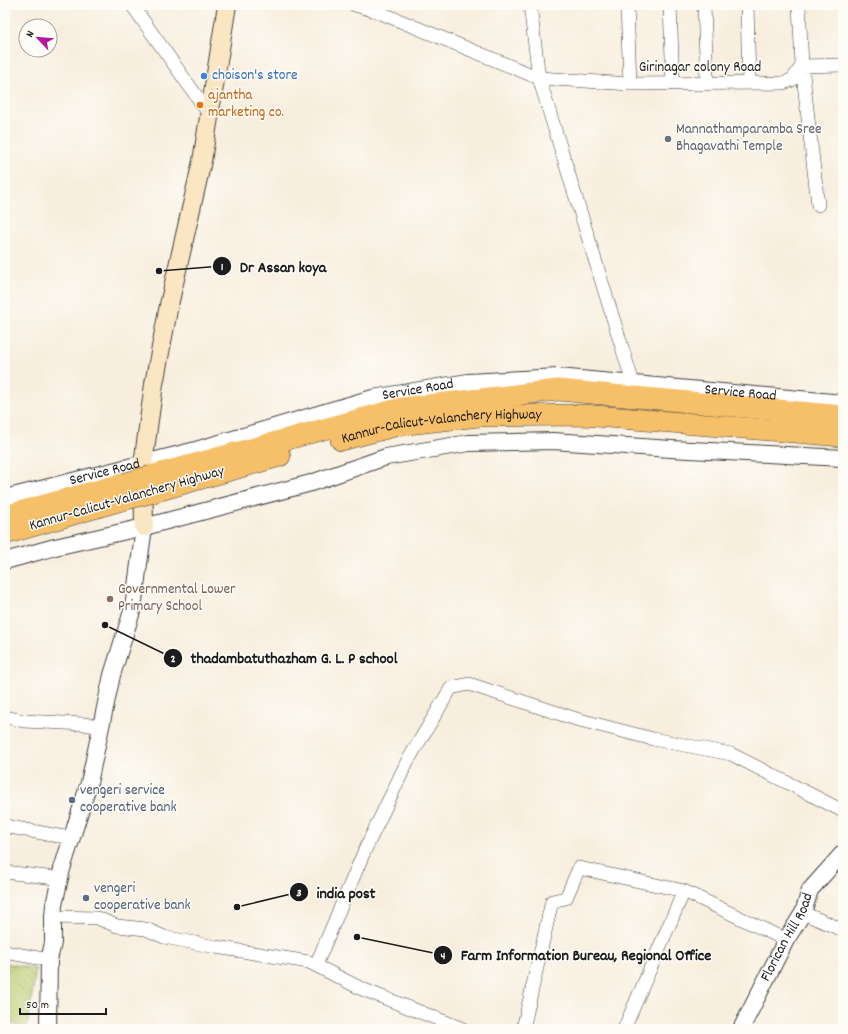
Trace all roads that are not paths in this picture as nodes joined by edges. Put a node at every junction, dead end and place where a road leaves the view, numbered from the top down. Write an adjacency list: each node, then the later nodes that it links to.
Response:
1 (132, 5): 17 (street)
2 (227, 5): 17 (main road)
3 (355, 5): 12 (street)
4 (530, 5): 12 (street)
5 (627, 5): 15 (street, Girinagar colony Road)
6 (670, 5): 16 (street)
7 (704, 5): 13 (street)
8 (747, 5): 14 (street)
9 (799, 5): 11 (street)
10 (843, 65): 11 (street)
11 (802, 66): 14 (street, Girinagar colony Road); 18 (street)
12 (540, 78): 15 (street); 19 (street)
13 (707, 83): 14 (street, Girinagar colony Road); 16 (street, Girinagar colony Road)
14 (749, 83)
15 (630, 84): 16 (street, Girinagar colony Road)
16 (673, 84)
17 (210, 115): 24 (main road)
18 (818, 205)
19 (633, 383): 20 (street, Service Road); 24 (street, Service Road)
20 (843, 403)
21 (843, 416): 24 (highway)
22 (843, 436): 24 (highway, Kannur-Calicut-Valanchery Highway)
23 (843, 458): 28 (street)
24 (150, 477): 25 (highway, Kannur-Calicut-Valanchery Highway, bridge); 26 (street, Service Road); 28 (main road)
25 (122, 492): 27 (highway); 29 (highway, Kannur-Calicut-Valanchery Highway)
26 (5, 498)
27 (5, 516)
28 (144, 527): 30 (street); 32 (street)
29 (5, 534)
30 (5, 561)
31 (5, 717): 32 (street)
32 (101, 728): 35 (street)
33 (843, 811): 46 (street)
34 (5, 826): 35 (street)
35 (72, 837): 38 (street)
36 (843, 853): 40 (street, Florican Hill Road)
37 (5, 872): 38 (street)
38 (60, 878): 41 (street)
39 (684, 891): 43 (street); 49 (street); 50 (street)
40 (803, 913): 42 (street); 43 (street, Florican Hill Road)
41 (53, 917): 45 (street); 46 (street)
42 (843, 930)
43 (786, 940): 51 (street, Florican Hill Road)
44 (5, 952): 45 (street)
45 (49, 960): 47 (street)
46 (316, 966): 48 (street)
47 (48, 1029)
48 (463, 1029)
49 (523, 1029)
50 (624, 1029)
51 (741, 1029)

